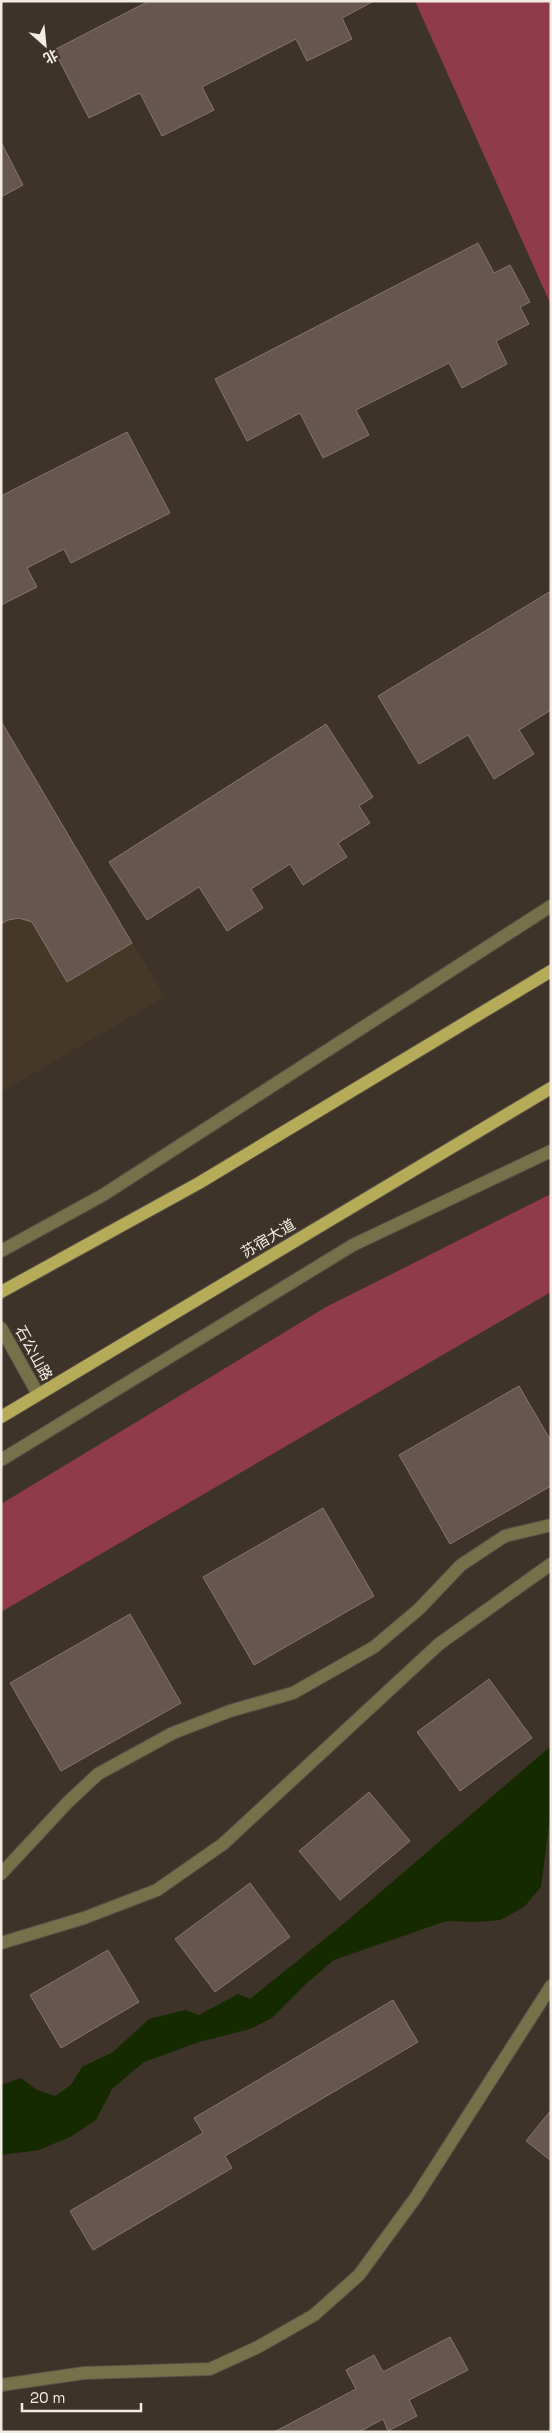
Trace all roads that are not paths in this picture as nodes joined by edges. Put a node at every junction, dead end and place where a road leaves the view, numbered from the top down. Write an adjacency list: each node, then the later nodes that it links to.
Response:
1 (551, 906): 5 (street)
2 (551, 971): 6 (main road)
3 (551, 1088): 8 (main road, 苏宿大道)
4 (551, 1151): 10 (street)
5 (1, 1250)
6 (1, 1292)
7 (1, 1328): 8 (street, 石公山路)
8 (38, 1394): 9 (main road, 苏宿大道)
9 (1, 1417)
10 (1, 1460)
11 (551, 1525): 13 (street)
12 (551, 1564): 14 (street)
13 (1, 1874)
14 (1, 1943)
15 (551, 1986): 16 (street)
16 (1, 2385)

